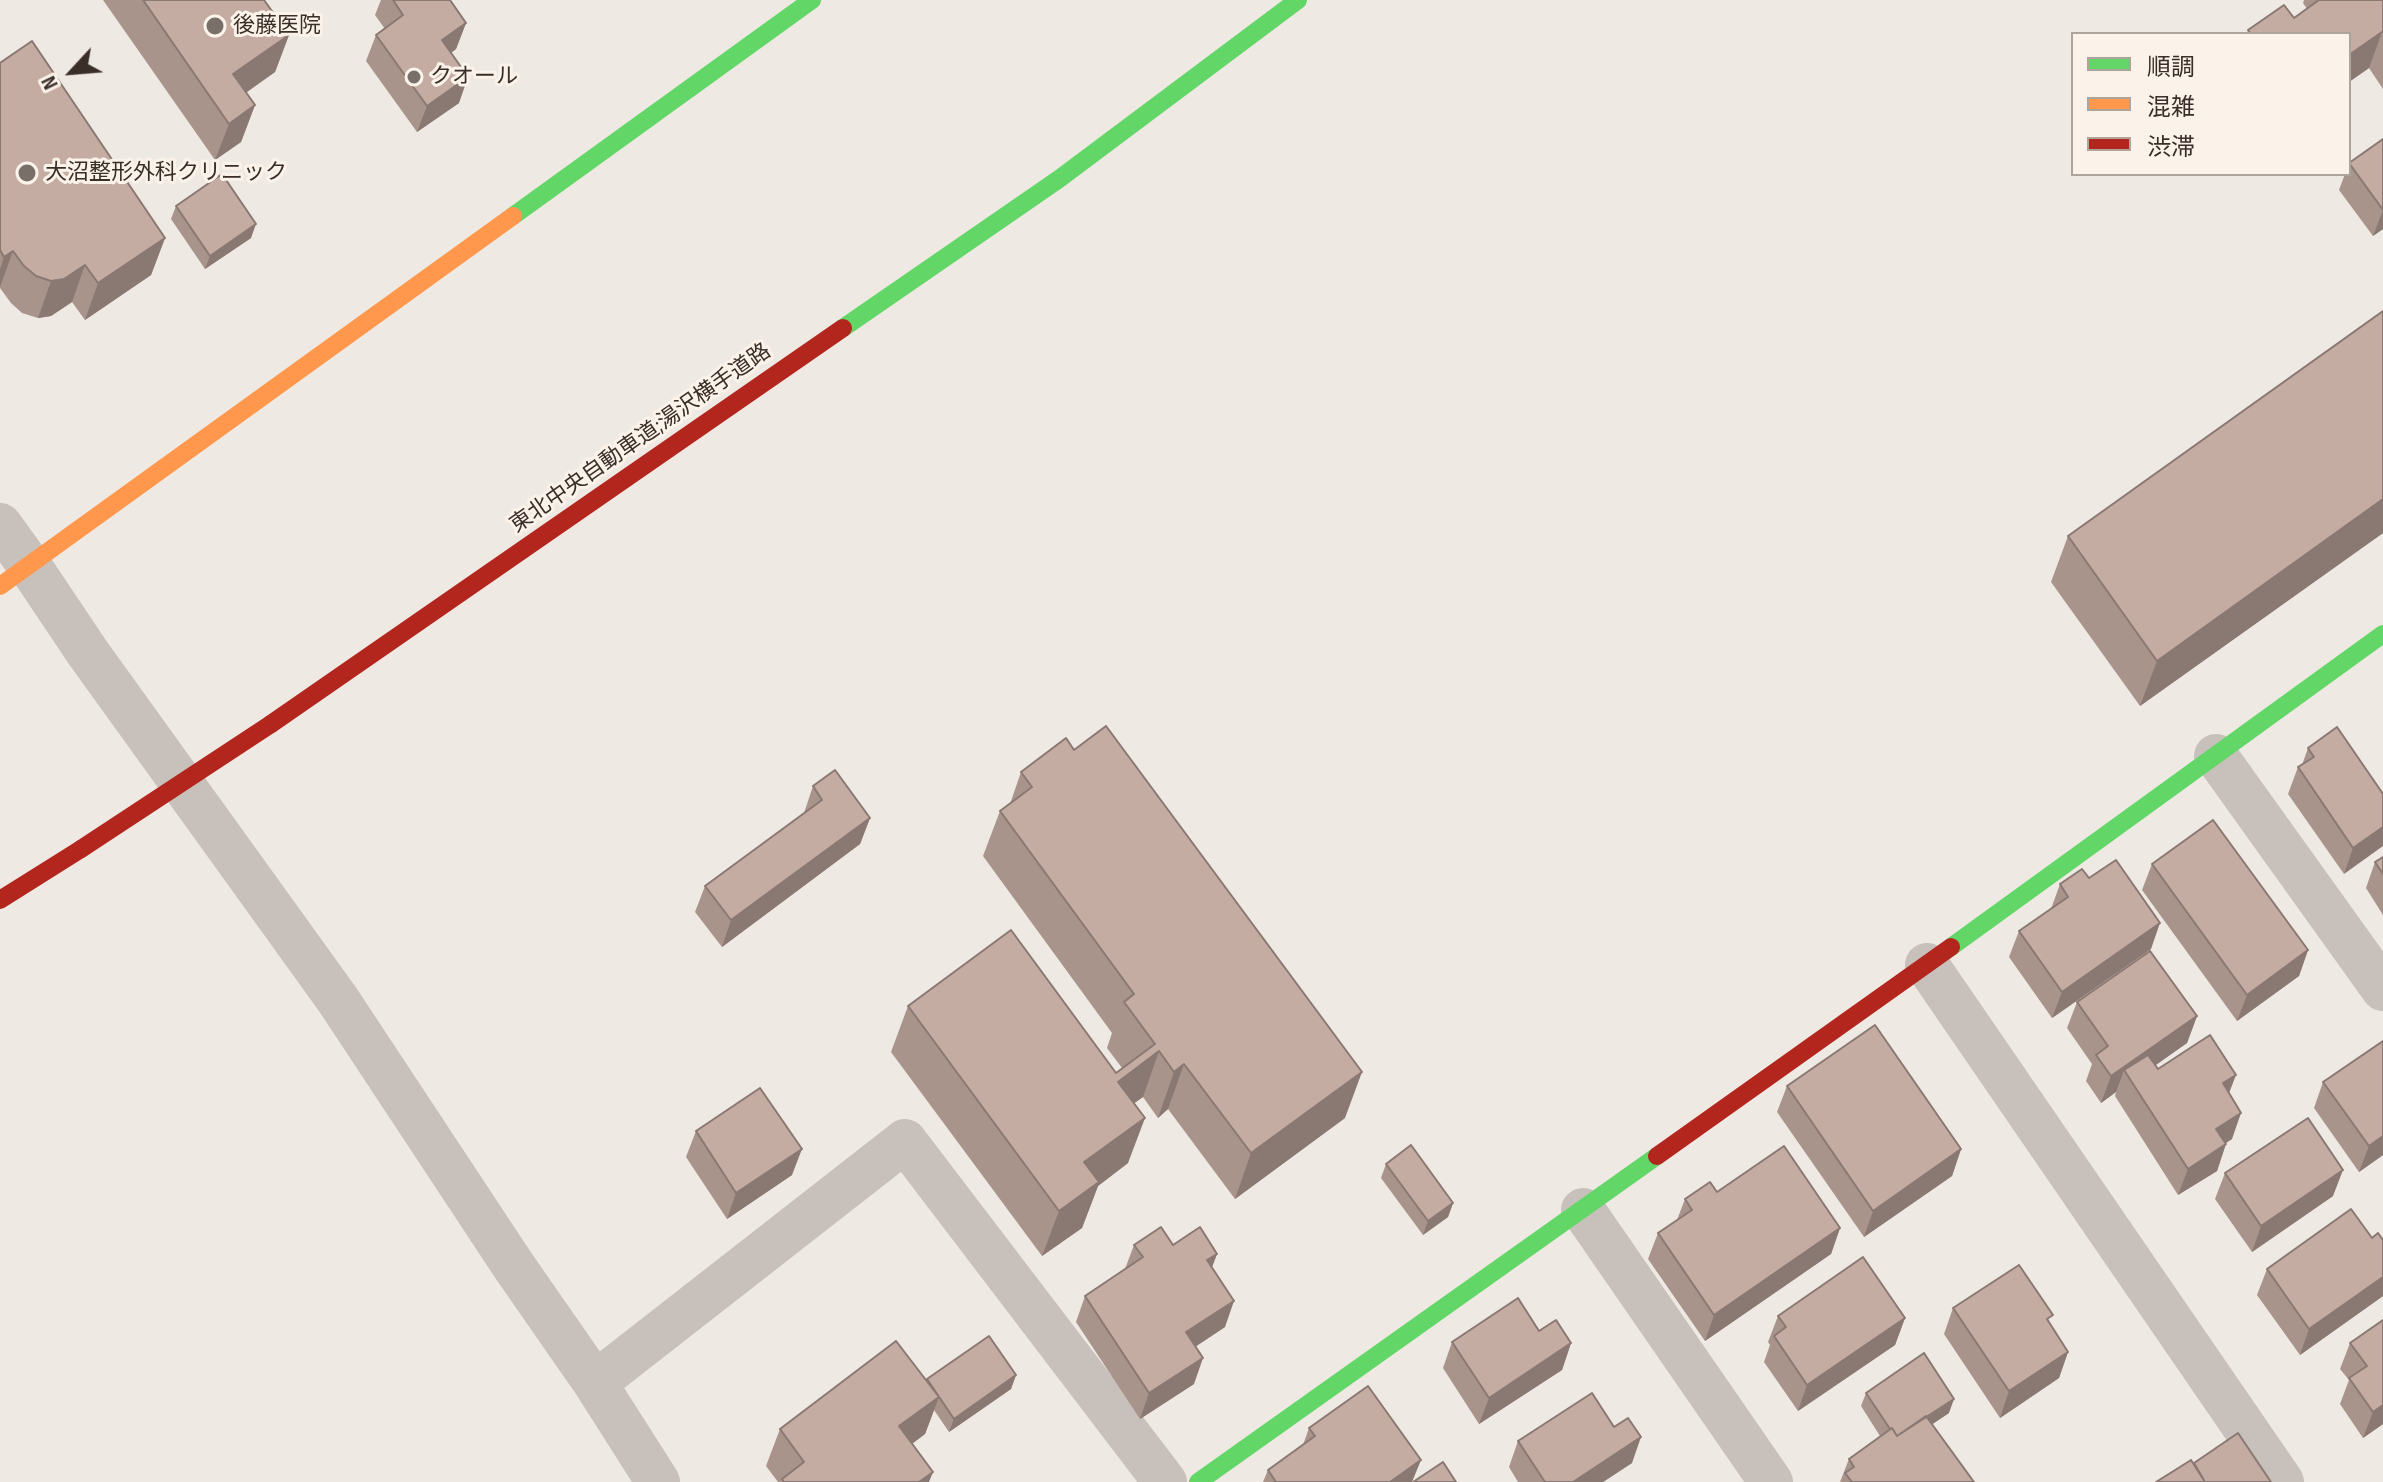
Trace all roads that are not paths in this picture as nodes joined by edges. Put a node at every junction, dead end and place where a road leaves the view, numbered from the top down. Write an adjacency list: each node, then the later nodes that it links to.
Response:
1 (812, 0): 4 (main road)
2 (1298, 0): 7 (main road, 東北中央自動車道;湯沢横手道路, bridge)
3 (0, 525): 4 (street)
4 (15, 575): 11 (street)
5 (2383, 634): 6 (main road)
6 (2216, 756): 8 (main road); 9 (street)
7 (0, 900)
8 (1927, 965): 10 (main road); 16 (street)
9 (2383, 989)
10 (1583, 1210): 14 (main road); 15 (street)
11 (595, 1383): 12 (street); 13 (street)
12 (658, 1482)
13 (1165, 1482)
14 (1198, 1482)
15 (1771, 1482)
16 (2282, 1482)

